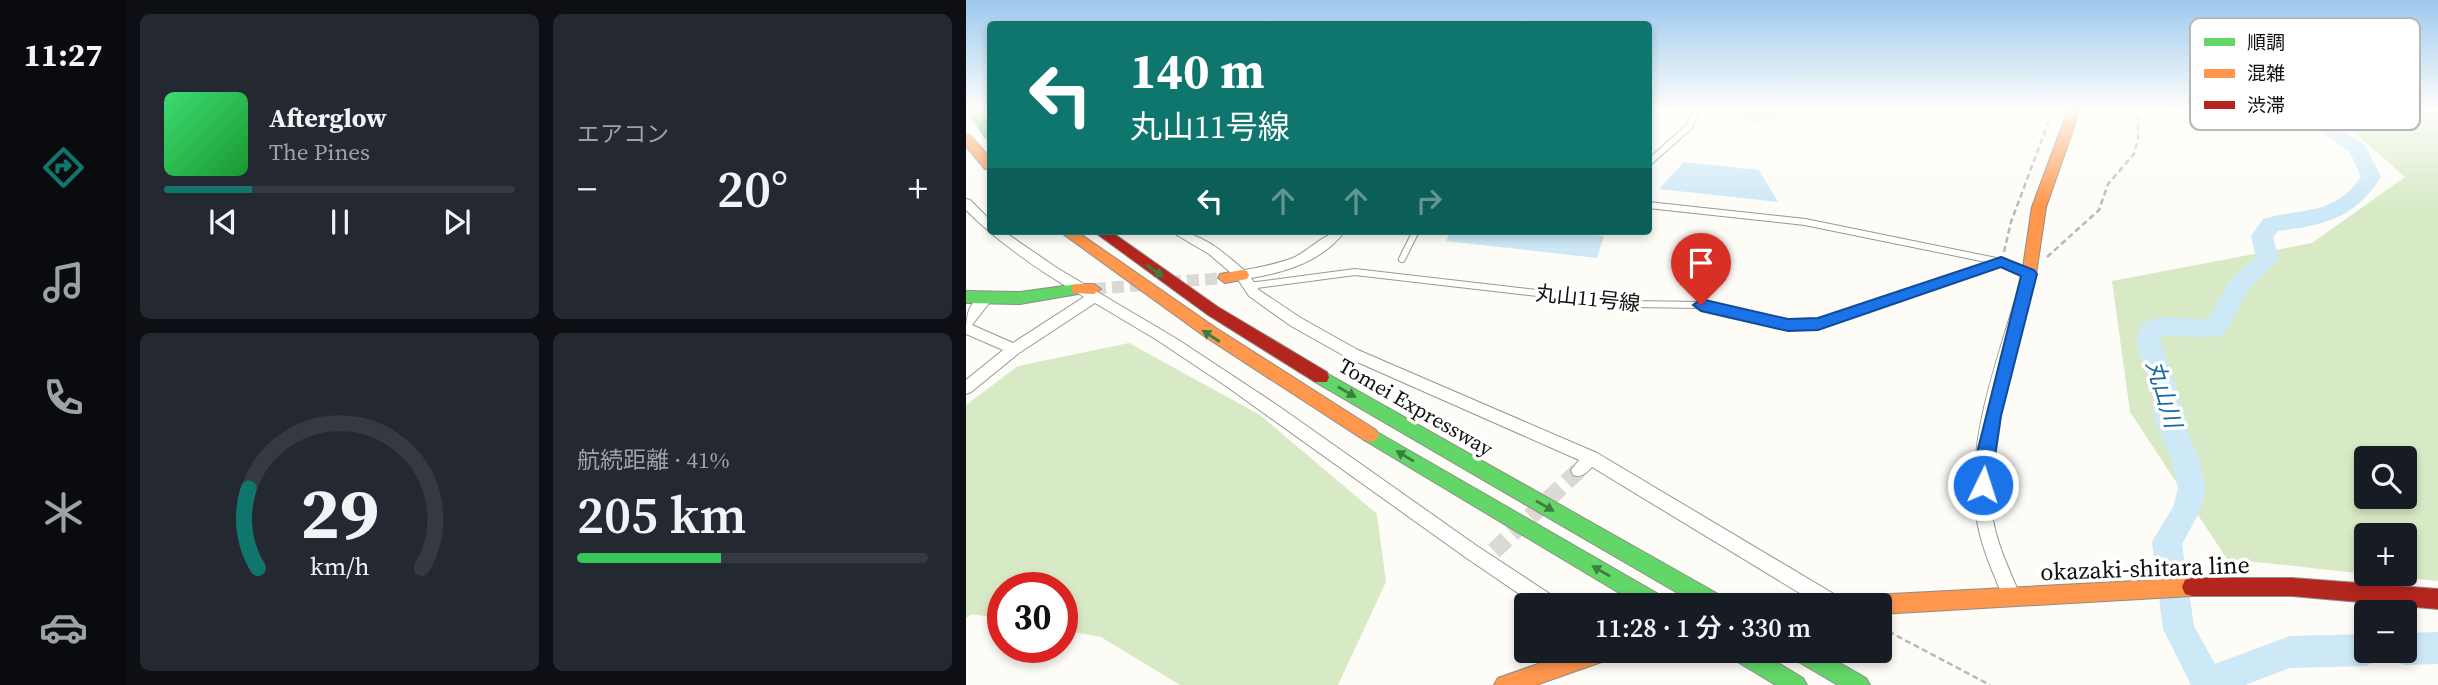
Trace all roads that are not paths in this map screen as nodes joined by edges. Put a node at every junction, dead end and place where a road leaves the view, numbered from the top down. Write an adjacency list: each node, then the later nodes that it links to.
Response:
1 (969, 142): 5 (main road)
2 (1672, 142): 4 (lane)
3 (2063, 142): 17 (main road)
4 (1652, 159)
5 (987, 162)
6 (966, 204): 8 (street)
7 (1652, 205): 16 (lane)
8 (987, 224)
9 (1000, 235): 20 (street)
10 (1071, 235): 30 (main road, one-way to 10)
11 (1106, 235): 31 (main road, Tomei Expressway, one-way to 31)
12 (1184, 235): 19 (street)
13 (1335, 235): 19 (street)
14 (1414, 235): 15 (lane)
15 (1402, 259)
16 (2001, 262): 17 (street); 19 (lane, 丸山11号線)
17 (2029, 274): 33 (street)
18 (1224, 278): 19 (main road)
19 (1246, 281): 27 (street)
20 (1088, 292): 22 (main road); 25 (street); 29 (street)
21 (966, 297): 22 (main road)
22 (986, 298): 23 (street)
23 (966, 323)
24 (966, 328): 25 (street)
25 (1014, 349): 26 (street)
26 (966, 388)
27 (1591, 458): 28 (street); 32 (street)
28 (1579, 470)
29 (1536, 593)
30 (1638, 593)
31 (1697, 593)
32 (1816, 593)
33 (2011, 595): 34 (main road, okazaki-shitara line); 35 (main road, okazaki-shitara line)
34 (2438, 599)
35 (1892, 603)
36 (1570, 663): 39 (main road)
37 (1758, 663): 40 (main road)
38 (1820, 663): 41 (main road)
39 (1505, 685)
40 (1796, 685)
41 (1859, 685)

